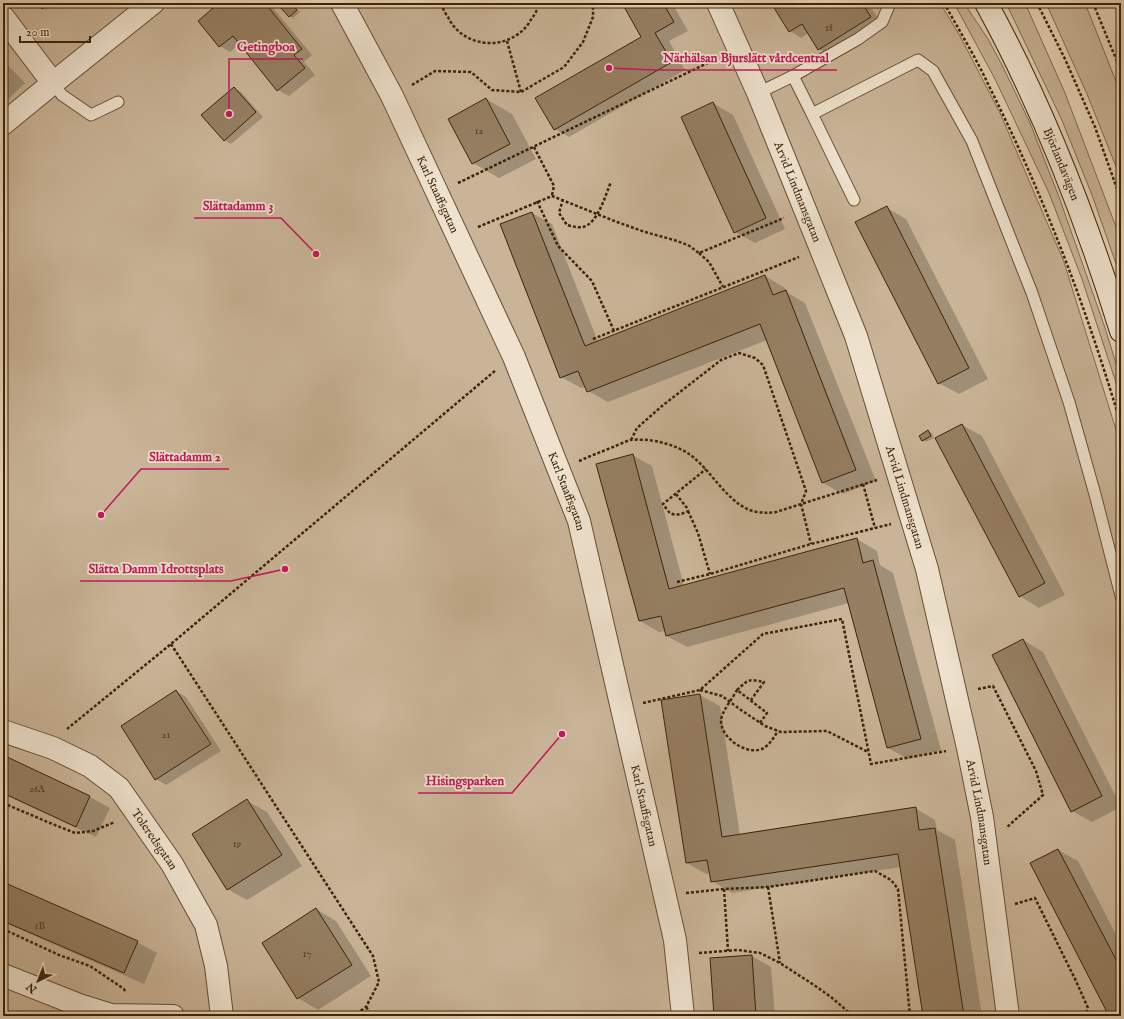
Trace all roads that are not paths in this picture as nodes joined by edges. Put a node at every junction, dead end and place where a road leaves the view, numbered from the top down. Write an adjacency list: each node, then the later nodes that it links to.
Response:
1 (153, 3): 8 (street)
2 (342, 3): 20 (street, Karl Staaffsgatan)
3 (718, 3): 9 (street, Arvid Lindmansgatan)
4 (890, 3): 7 (lane)
5 (986, 3): 14 (street, Björlandavägen)
6 (3, 17): 8 (street)
7 (793, 76): 9 (lane); 11 (lane)
8 (53, 83): 10 (lane); 12 (street)
9 (758, 93): 21 (street, Arvid Lindmansgatan)
10 (118, 102)
11 (812, 114): 13 (lane); 15 (lane)
12 (3, 124)
13 (854, 200)
14 (1121, 331)
15 (1121, 596)
16 (3, 731): 19 (street, Toleredsgatan)
17 (3, 975): 18 (street)
18 (173, 1016)
19 (222, 1016)
20 (682, 1016)
21 (1008, 1016)

